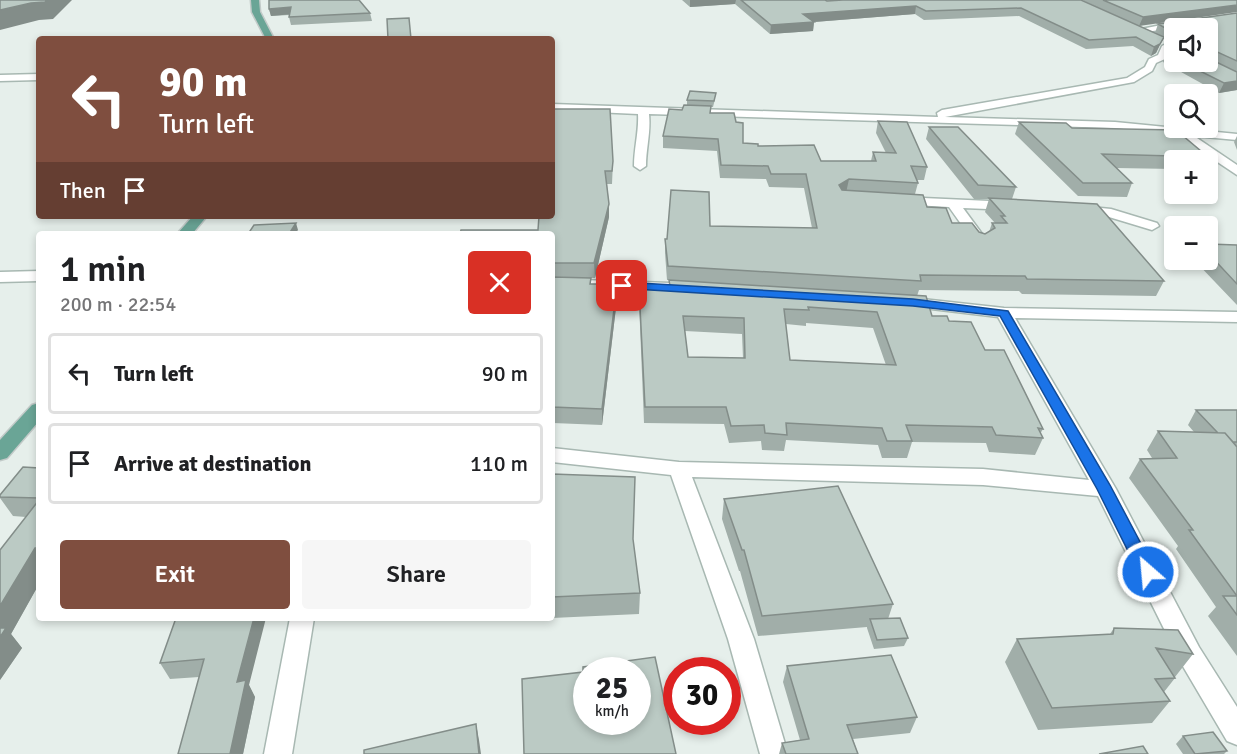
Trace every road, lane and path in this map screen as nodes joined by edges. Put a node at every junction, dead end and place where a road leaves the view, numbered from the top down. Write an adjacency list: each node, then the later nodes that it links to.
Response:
1 (255, 0): 5 (main road)
2 (1129, 26): 4 (street)
3 (1164, 26): 4 (street)
4 (1140, 30): 6 (street)
5 (268, 36)
6 (1164, 42)
7 (1164, 51): 12 (street)
8 (36, 77): 9 (street)
9 (0, 78)
10 (555, 107): 11 (street)
11 (643, 111): 12 (street); 17 (street)
12 (941, 122): 13 (street)
13 (1164, 131)
14 (1218, 135): 15 (street)
15 (1237, 136)
16 (1189, 138): 18 (street)
17 (640, 166)
18 (1237, 171)
19 (889, 201): 20 (street)
20 (952, 204): 21 (street); 26 (street)
21 (1024, 207)
22 (1072, 209): 24 (street)
23 (197, 219): 25 (main road)
24 (1152, 226)
25 (187, 231)
26 (981, 242)
27 (36, 276): 28 (street)
28 (0, 277)
29 (555, 284): 30 (street)
30 (692, 289)
31 (890, 301): 32 (street)
32 (1004, 313): 33 (street); 38 (street)
33 (1237, 317)
34 (36, 414): 35 (main road)
35 (0, 453)
36 (555, 455): 37 (street)
37 (679, 470): 38 (street); 42 (street)
38 (1105, 489): 40 (street)
39 (301, 621): 41 (street)
40 (1237, 732)
41 (278, 754)
42 (774, 754)

